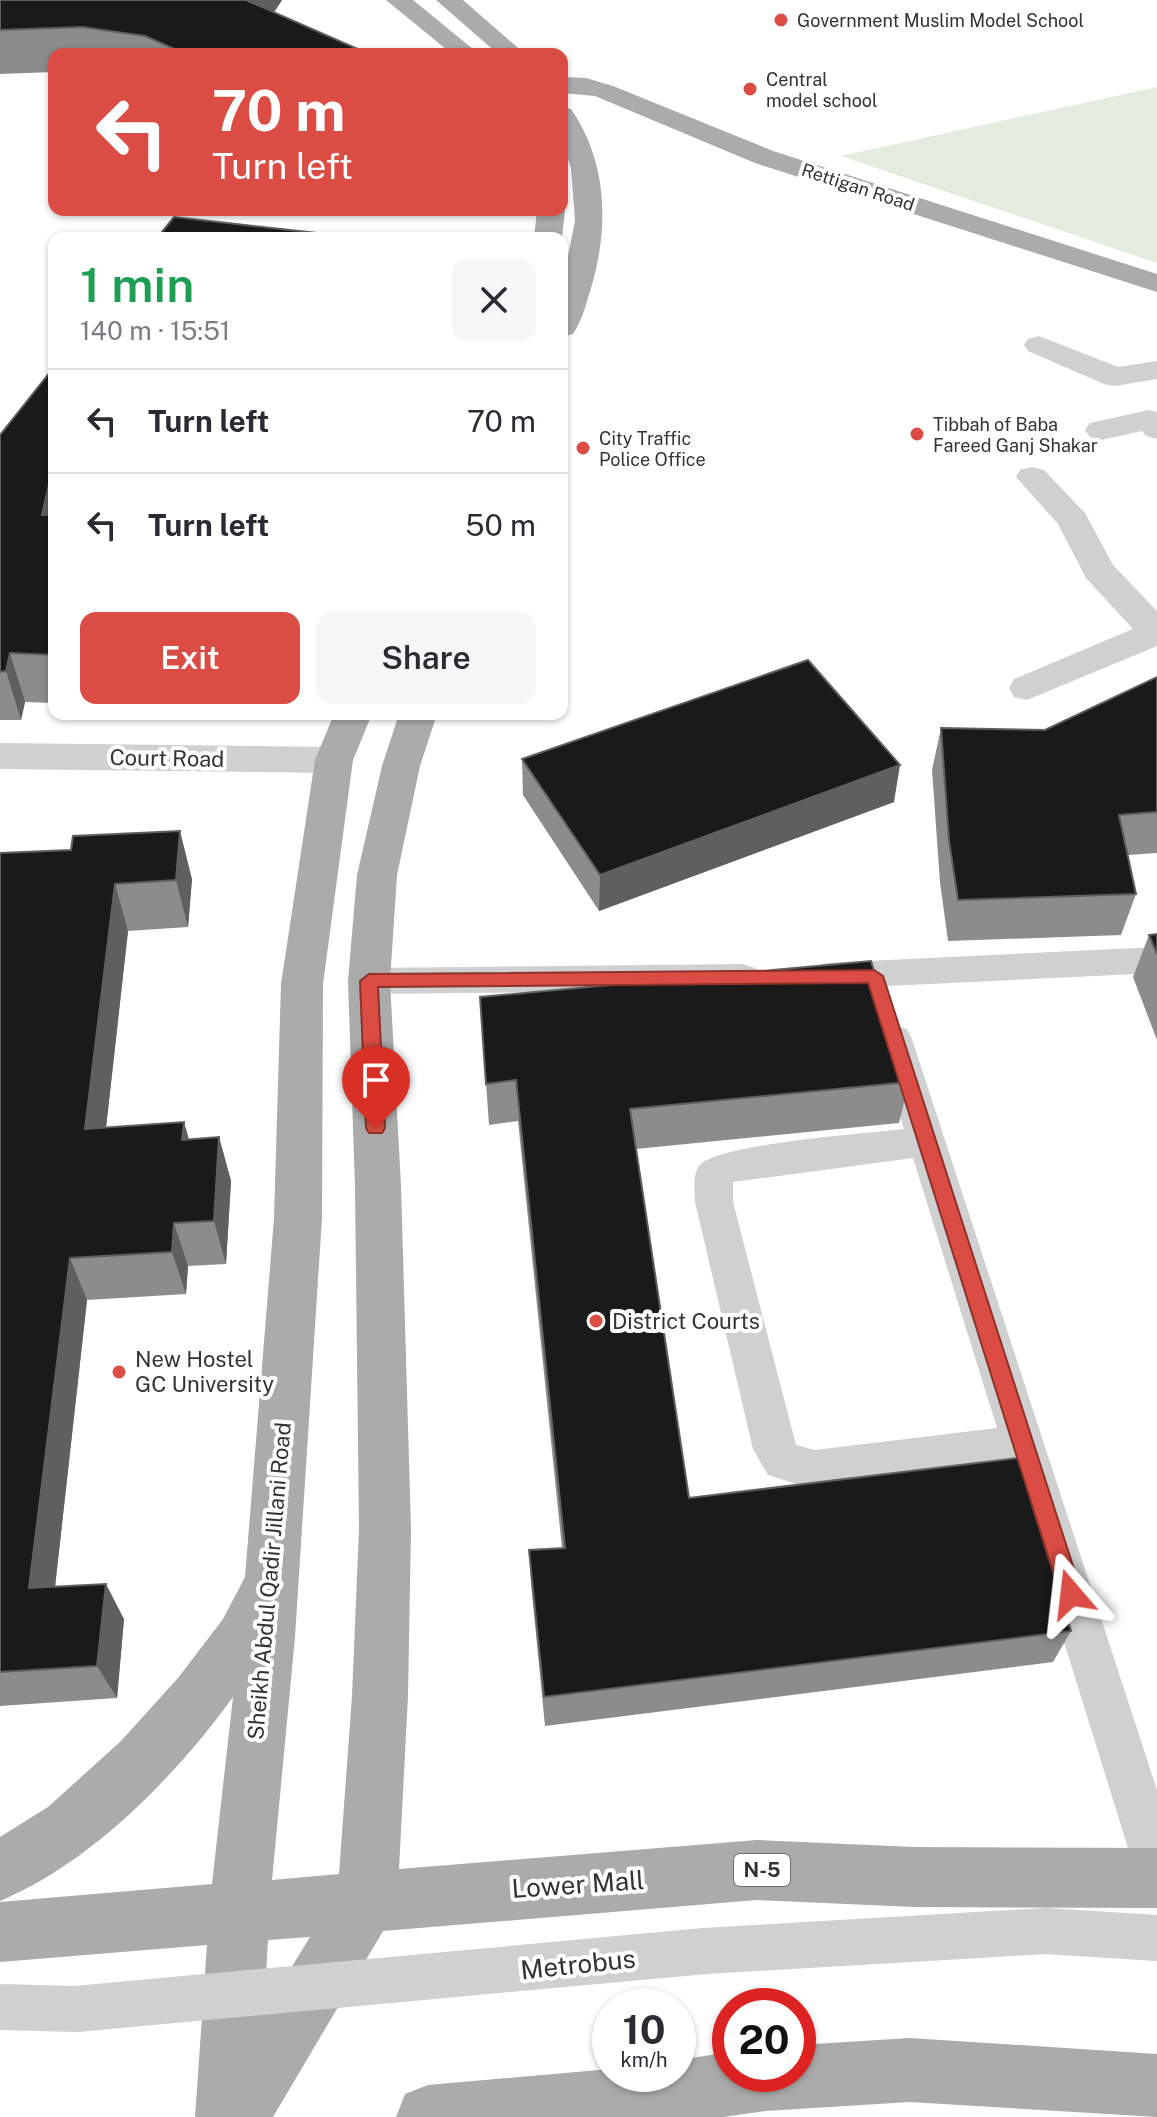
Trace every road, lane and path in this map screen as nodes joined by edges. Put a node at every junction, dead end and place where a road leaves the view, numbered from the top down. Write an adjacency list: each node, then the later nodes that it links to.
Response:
1 (398, 0): 3 (main road)
2 (448, 0): 4 (main road)
3 (459, 48)
4 (506, 48)
5 (568, 85): 7 (main road, Rettigan Road)
6 (568, 129): 8 (main road)
7 (1157, 283)
8 (568, 308)
9 (1039, 345): 11 (street)
10 (1157, 370): 11 (street)
11 (1115, 377): 12 (street)
12 (1153, 424): 13 (street)
13 (1101, 430)
14 (1032, 477): 15 (street)
15 (1157, 632): 16 (street)
16 (1027, 688)
17 (351, 720): 20 (main road, Sheikh Abdul Qadir Jillani Road)
18 (416, 720): 23 (main road)
19 (0, 756): 20 (street, Court Road)
20 (334, 760): 26 (main road, Sheikh Abdul Qadir Jillani Road)
21 (1157, 960): 22 (lane)
22 (874, 976): 23 (lane); 24 (lane)
23 (369, 981): 30 (main road)
24 (927, 1141): 25 (lane); 25 (lane)
25 (1023, 1444): 27 (lane)
26 (271, 1578): 28 (main road); 31 (main road, Sheikh Abdul Qadir Jillani Road)
27 (1157, 1864)
28 (0, 1871)
29 (1157, 1878): 30 (main road, Lower Mall / N-5)
30 (367, 1900): 31 (main road, Lower Mall / N-5); 37 (main road)
31 (239, 1912): 32 (main road, Lower Mall / N-5); 36 (main road, Sheikh Abdul Qadir Jillani Road)
32 (0, 1932)
33 (1157, 1938): 34 (lane, Metrobus, bridge)
34 (0, 2007)
35 (1157, 2086): 38 (main road)
36 (227, 2117)
37 (237, 2117)
38 (428, 2117)

